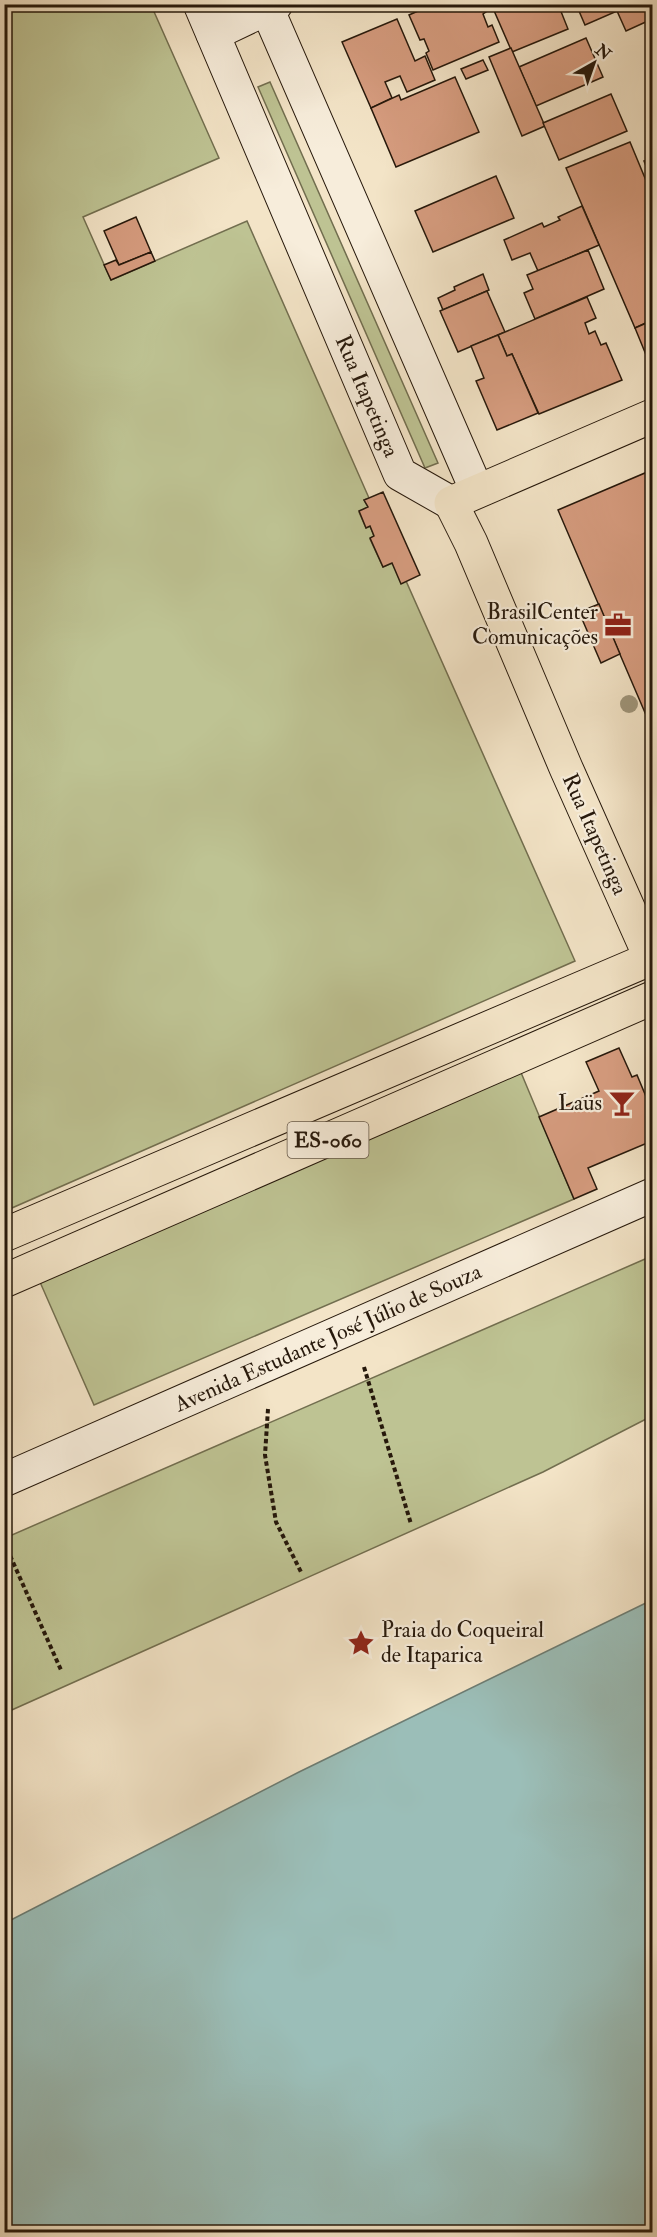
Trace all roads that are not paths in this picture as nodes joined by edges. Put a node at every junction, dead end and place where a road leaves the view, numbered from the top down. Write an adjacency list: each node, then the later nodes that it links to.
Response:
1 (200, 4): 3 (street, Rua Itapetinga)
2 (269, 6): 3 (street); 5 (street, Rua Itapetinga)
3 (213, 34): 5 (street, Rua Itapetinga)
4 (652, 416): 5 (main road)
5 (464, 497): 6 (main road, Rua Itapetinga)
6 (652, 959): 9 (main road, ES-060)
7 (652, 998): 10 (main road, ES-060)
8 (652, 1195): 11 (street, Avenida Estudante José Júlio de Souza)
9 (4, 1235)
10 (4, 1281)
11 (4, 1480)

